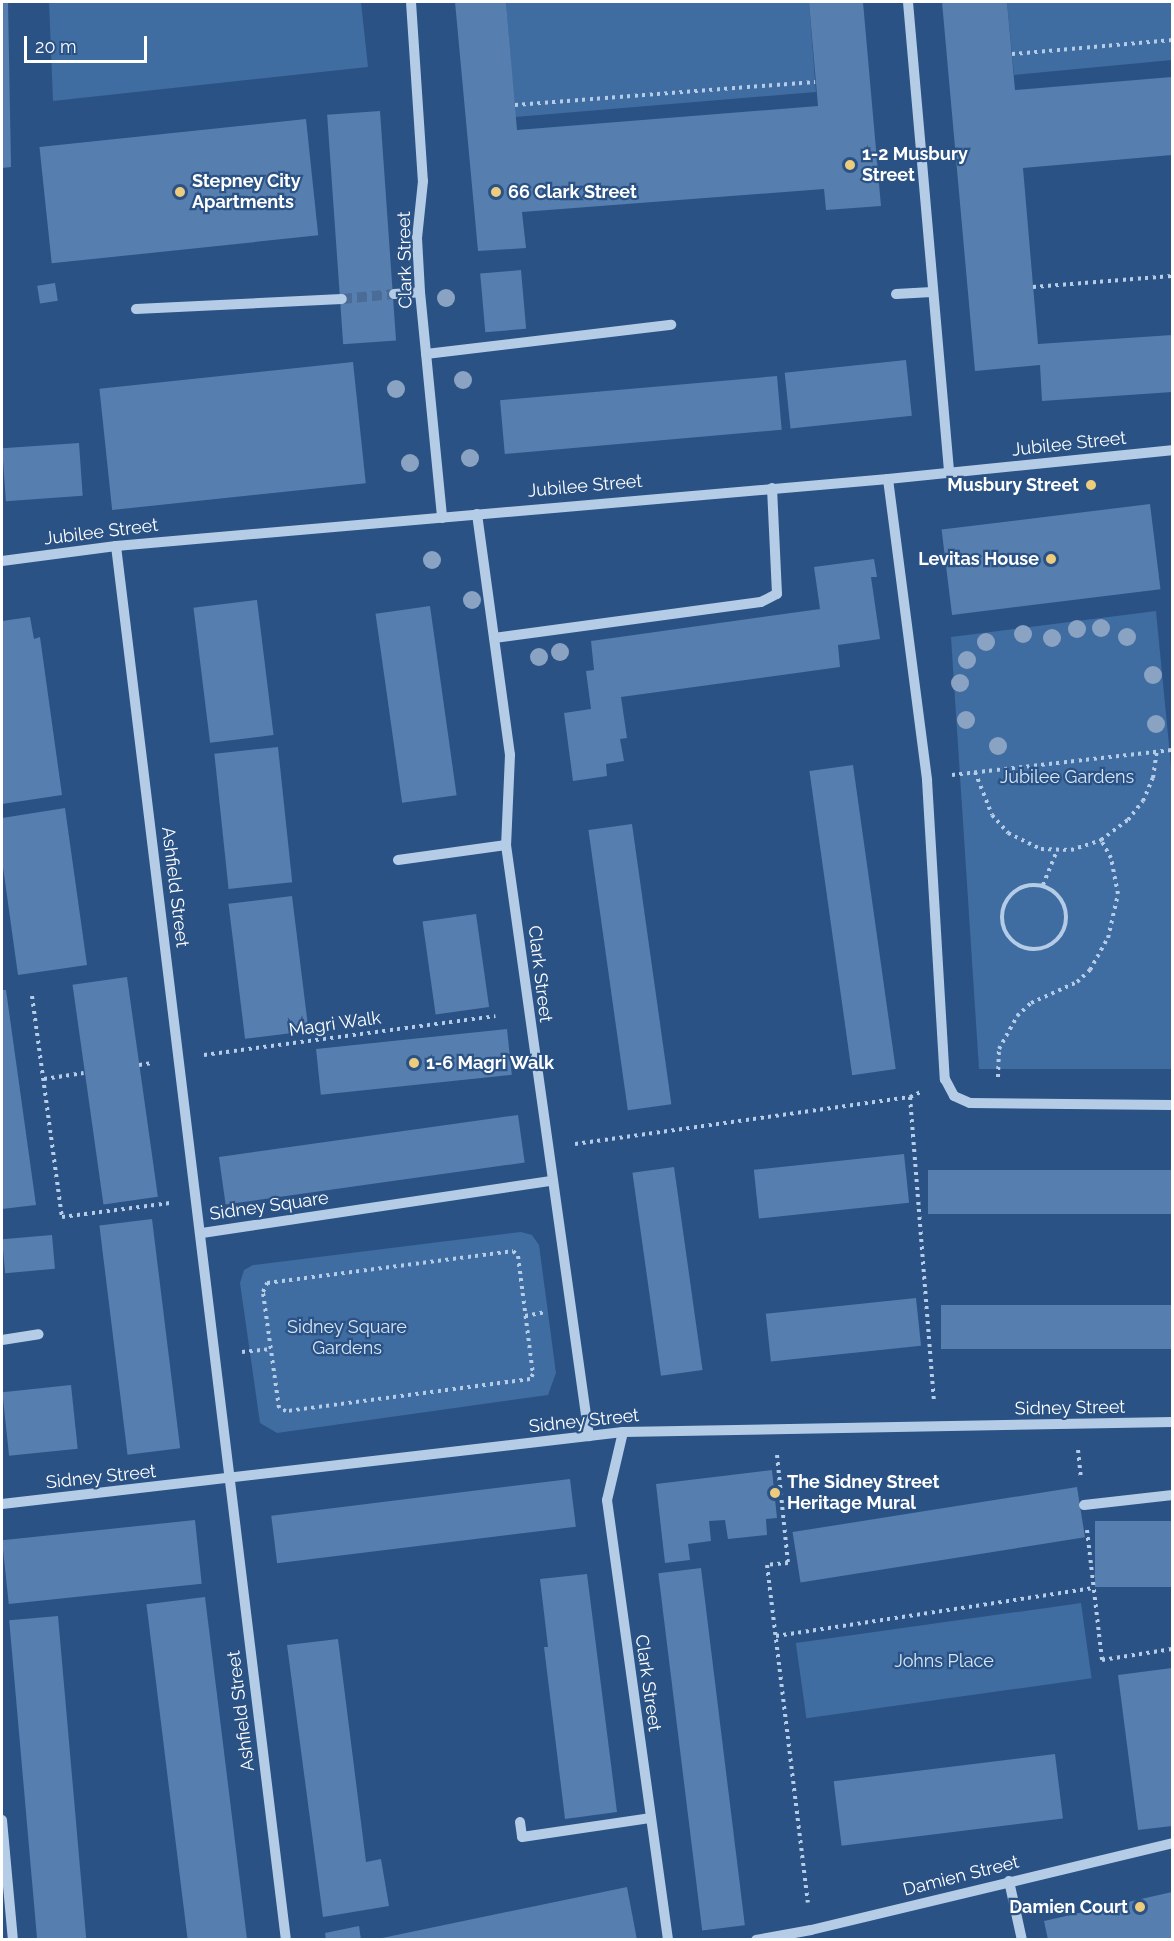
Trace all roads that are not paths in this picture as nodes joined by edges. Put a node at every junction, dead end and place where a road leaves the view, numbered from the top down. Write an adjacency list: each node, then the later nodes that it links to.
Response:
1 (411, 2): 4 (street, Clark Street)
2 (908, 2): 3 (street)
3 (932, 291): 6 (street); 12 (street)
4 (420, 292): 5 (street); 10 (street, Clark Street)
5 (394, 294)
6 (896, 294)
7 (342, 299): 8 (street)
8 (136, 309)
9 (671, 325): 10 (street)
10 (426, 354): 16 (street, Clark Street)
11 (1173, 450): 12 (street, Jubilee Street)
12 (949, 473): 13 (street, Jubilee Street)
13 (888, 479): 14 (street, Jubilee Street); 22 (street)
14 (772, 488): 15 (street, Jubilee Street); 19 (street)
15 (477, 514): 16 (street, Jubilee Street); 19 (street, Clark Street)
16 (442, 518): 17 (street, Jubilee Street)
17 (116, 546): 18 (street, Jubilee Street); 24 (street, Ashfield Street)
18 (2, 561)
19 (494, 638): 20 (street, Clark Street)
20 (507, 845): 21 (street); 23 (street, Clark Street)
21 (398, 860)
22 (1173, 1105)
23 (551, 1181): 24 (street, Sidney Square); 29 (street, Clark Street)
24 (202, 1233): 30 (street, Sidney Square)
25 (39, 1334): 26 (street)
26 (2, 1340)
27 (1173, 1422): 28 (street, Sidney Street)
28 (623, 1432): 29 (street, Sidney Street); 34 (street, Clark Street)
29 (589, 1436): 30 (street, Sidney Street)
30 (230, 1479): 32 (street, Sidney Street); 40 (street, Ashfield Street)
31 (1173, 1496): 33 (street)
32 (2, 1504)
33 (1084, 1505)
34 (650, 1818): 36 (street); 41 (street, Clark Street)
35 (2, 1820): 39 (street)
36 (520, 1822)
37 (1173, 1842): 38 (street, Damien Street)
38 (1009, 1881): 42 (street, Damien Street); 43 (street)
39 (13, 1940)
40 (285, 1940)
41 (668, 1940)
42 (756, 1940)
43 (1022, 1940)

